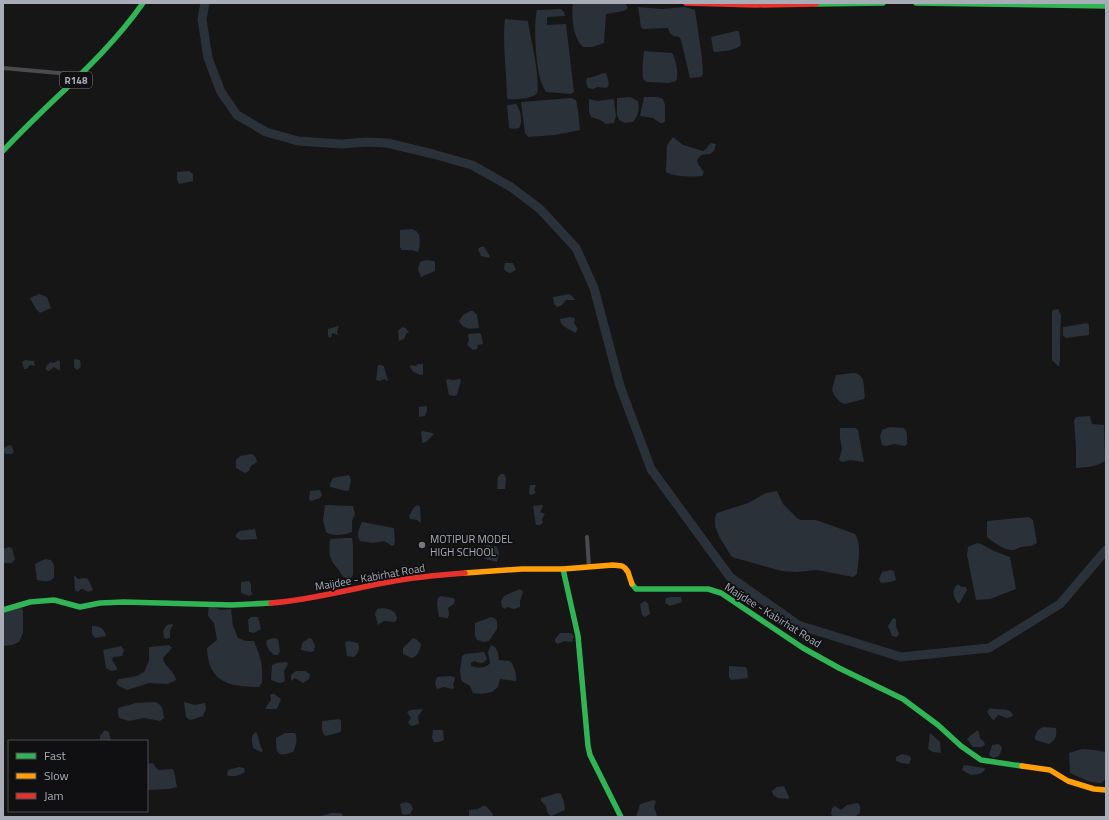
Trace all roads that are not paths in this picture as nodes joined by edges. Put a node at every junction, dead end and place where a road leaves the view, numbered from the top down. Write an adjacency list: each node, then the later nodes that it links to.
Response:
1 (143, 3): 7 (street, R148)
2 (686, 3): 3 (street)
3 (883, 3)
4 (916, 3): 5 (street)
5 (1106, 6)
6 (3, 68): 7 (street)
7 (81, 75): 8 (street, R148)
8 (3, 151)
9 (587, 537): 10 (street)
10 (589, 566): 11 (street, Maijdee - Kabirhat Road); 13 (street, Maijdee - Kabirhat Road)
11 (563, 569): 12 (street, Maijdee - Kabirhat Road); 14 (street)
12 (3, 610)
13 (1106, 790)
14 (621, 817)

